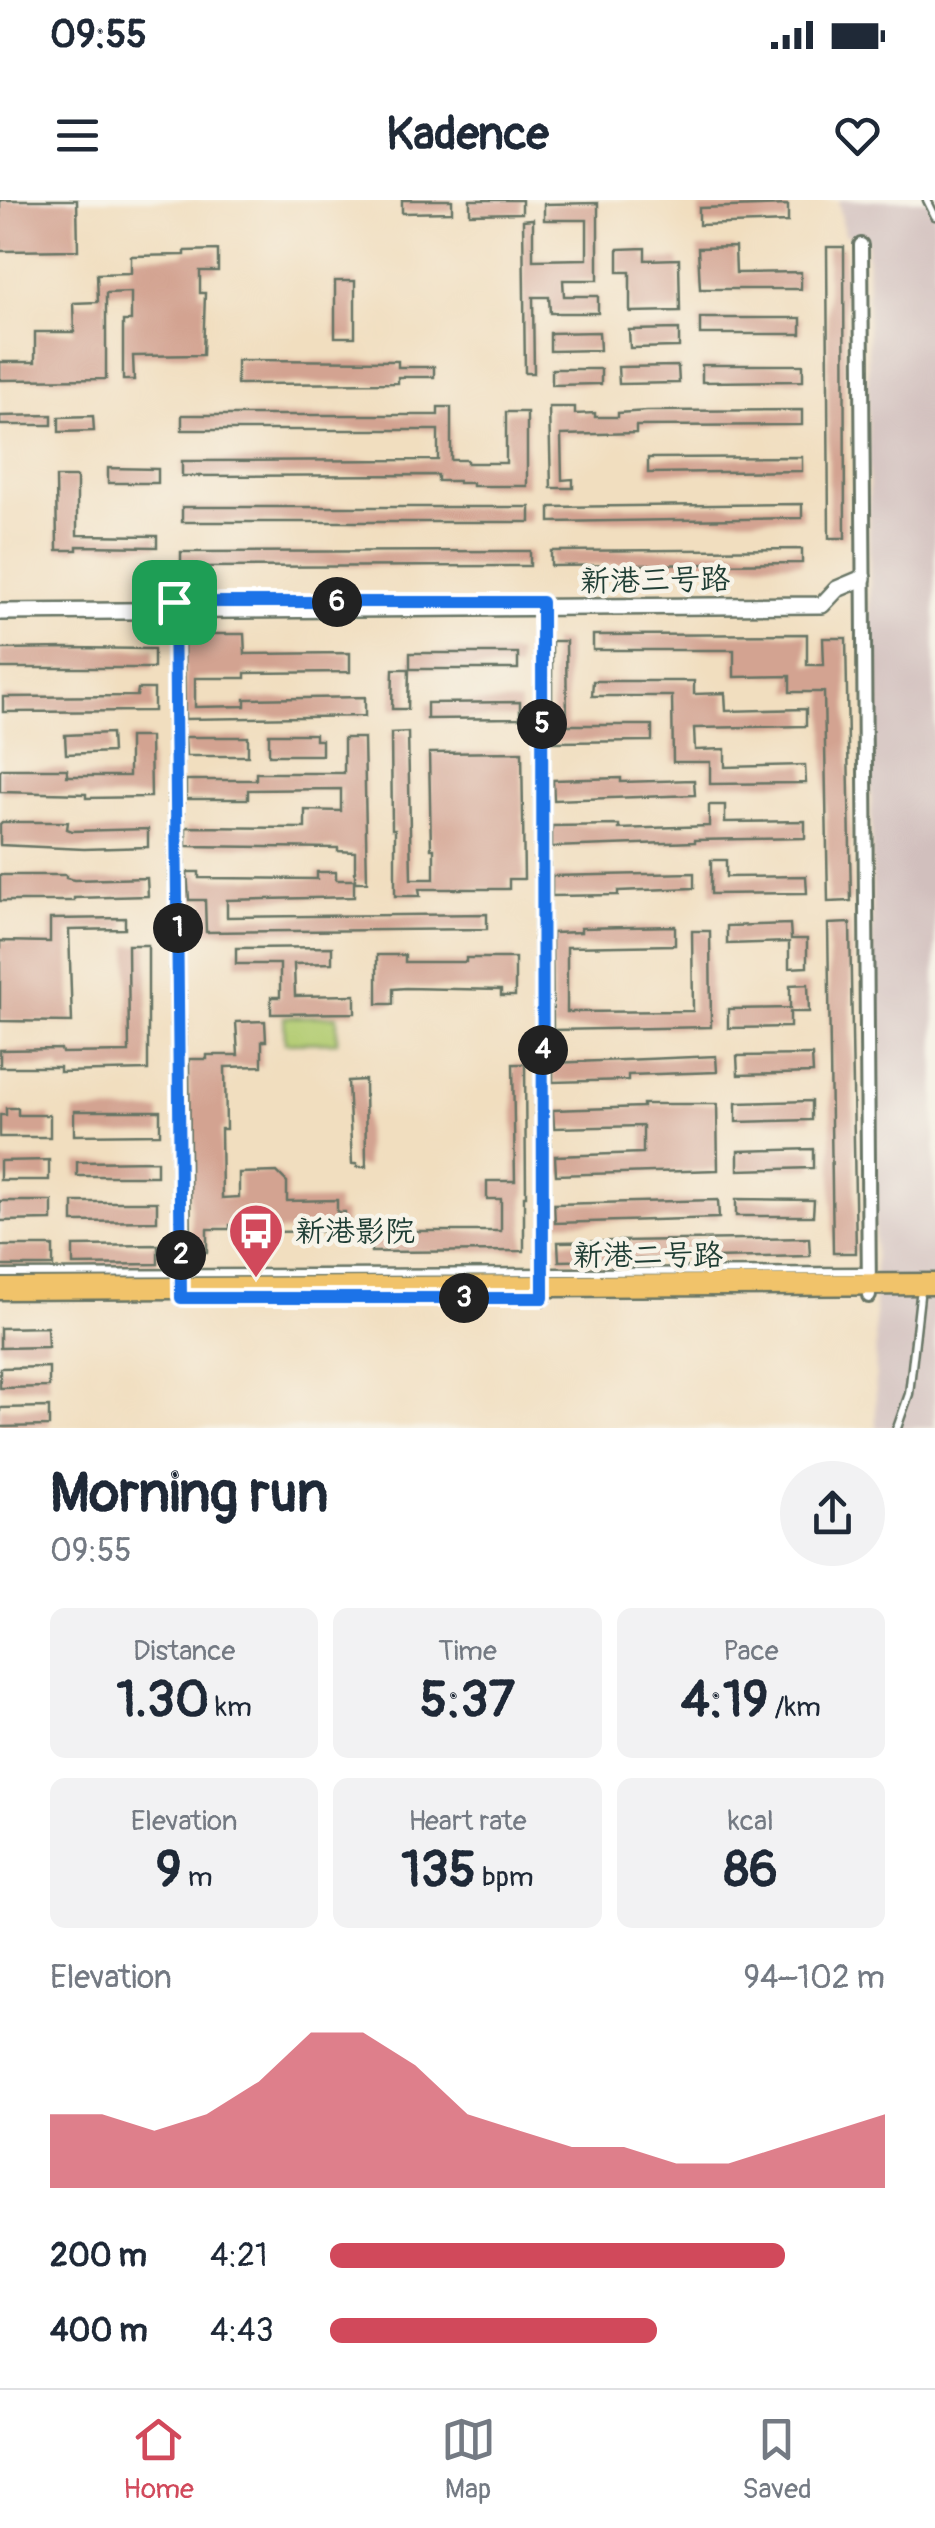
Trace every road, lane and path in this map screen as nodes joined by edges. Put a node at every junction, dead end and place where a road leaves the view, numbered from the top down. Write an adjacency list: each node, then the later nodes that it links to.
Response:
1 (927, 200): 2 (lane)
2 (935, 216)
3 (861, 245): 4 (street)
4 (862, 578): 7 (street, 新港三号路); 10 (street)
5 (0, 603): 6 (street, 新港三号路)
6 (175, 605): 7 (street, 新港三号路); 8 (street, 新港三号路); 12 (street)
7 (542, 606): 11 (street)
8 (0, 612)
9 (0, 1274): 12 (lane)
10 (869, 1284): 11 (main road, 新港二号路); 14 (main road, 新港二号路)
11 (543, 1285): 12 (main road, 新港二号路)
12 (181, 1286): 13 (main road, 新港二号路); 15 (main road, 新港二号路)
13 (0, 1288)
14 (930, 1292): 16 (lane)
15 (0, 1301)
16 (897, 1428)

